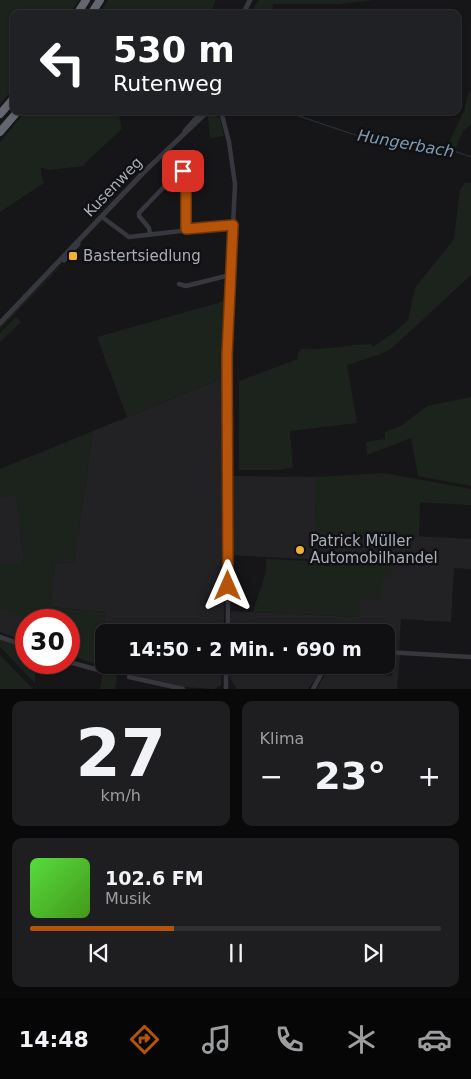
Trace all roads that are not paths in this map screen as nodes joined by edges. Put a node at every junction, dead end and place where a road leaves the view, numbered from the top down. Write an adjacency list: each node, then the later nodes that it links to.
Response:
1 (10, 103): 2 (highway)
2 (0, 114)
3 (15, 115): 7 (highway)
4 (200, 115): 8 (street, Kusenweg)
5 (204, 115): 8 (street, Kusenweg)
6 (222, 115): 12 (street)
7 (0, 132)
8 (182, 135): 11 (street, Kusenweg)
9 (196, 163): 10 (street)
10 (183, 171): 13 (street); 14 (street)
11 (102, 217): 14 (street); 17 (street, Kusenweg)
12 (233, 225): 13 (street); 15 (street)
13 (186, 229): 14 (street)
14 (150, 234)
15 (230, 275): 16 (street); 18 (street)
16 (179, 284)
17 (0, 323)
18 (228, 624)
19 (0, 637): 20 (street)
20 (15, 642)
21 (395, 653): 22 (street)
22 (471, 657)
23 (80, 665): 24 (street)
24 (95, 669)
25 (226, 674): 29 (street)
26 (321, 674): 30 (street)
27 (129, 677): 28 (street)
28 (183, 689)
29 (226, 689)
30 (313, 689)

